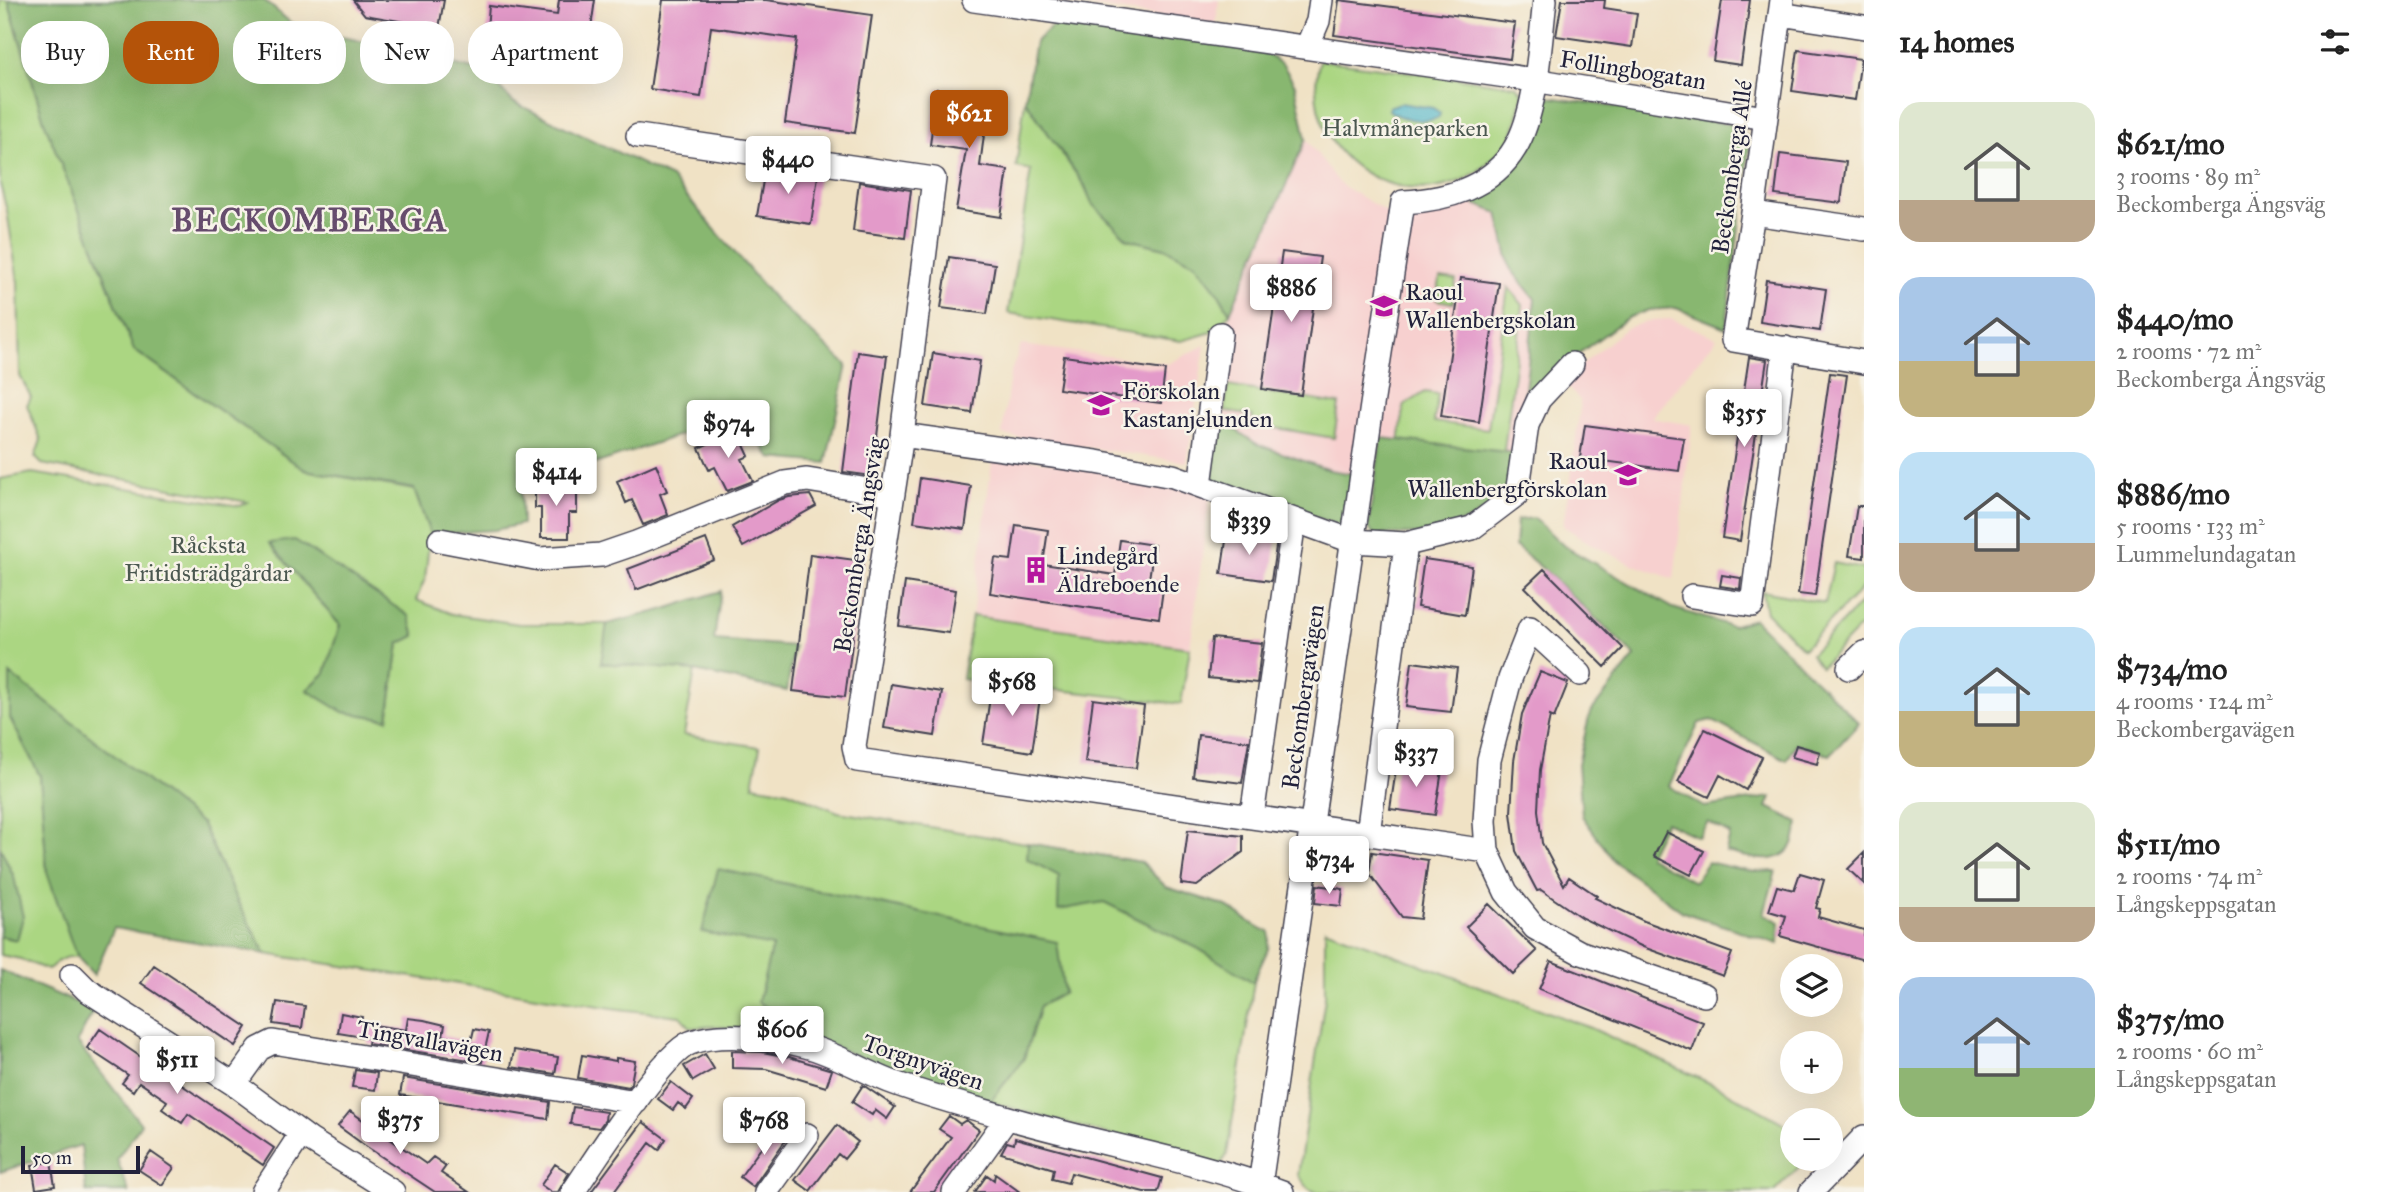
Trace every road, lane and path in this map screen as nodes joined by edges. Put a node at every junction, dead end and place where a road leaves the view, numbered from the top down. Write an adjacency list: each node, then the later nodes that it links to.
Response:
1 (974, 0): 6 (street, Follingbogatan)
2 (1321, 0): 6 (street)
3 (1545, 0): 7 (street, Follingbogatan)
4 (1781, 7): 5 (street); 8 (street, Beckomberga Allé)
5 (1864, 27)
6 (1307, 47): 7 (street, Follingbogatan)
7 (1534, 80): 8 (street, Follingbogatan); 21 (street, Beckombergavägen)
8 (1765, 118): 10 (street, Beckomberga Allé)
9 (638, 136): 16 (street, Beckomberga Ängsväg)
10 (1753, 213): 11 (street); 13 (street, Beckomberga Allé)
11 (1864, 229)
12 (1220, 334): 17 (street)
13 (1785, 348): 14 (street); 23 (street)
14 (1864, 362)
15 (1572, 364): 22 (street)
16 (902, 435): 17 (street); 18 (street, Beckomberga Ängsväg)
17 (1200, 485): 19 (street)
18 (893, 494): 20 (street); 25 (street, Beckomberga Ängsväg)
19 (1294, 521): 21 (street); 25 (street, Beckombergavägen)
20 (440, 540)
21 (1352, 541): 22 (street); 26 (street, Beckombergavägen)
22 (1406, 544): 27 (street)
23 (1692, 596)
24 (1580, 674): 28 (street)
25 (1252, 817): 26 (street, Beckomberga Ängsväg)
26 (1312, 825): 27 (street, Beckomberga Ängsväg); 37 (street, Beckombergavägen)
27 (1368, 834): 28 (street, Beckomberga Ängsväg)
28 (1487, 851): 30 (street)
29 (72, 975): 31 (street)
30 (1704, 995)
31 (234, 1084): 32 (street, Tingvallavägen); 34 (street)
32 (636, 1102): 33 (street, Torgnyvägen); 40 (street, Torgnyvägen)
33 (1007, 1118): 37 (street, Torgnyvägen); 42 (street)
34 (301, 1134): 38 (street); 39 (street)
35 (807, 1135): 41 (street)
36 (1864, 1137): 44 (street)
37 (1259, 1188): 43 (street, Torgnyvägen)
38 (263, 1192)
39 (393, 1192)
40 (573, 1192)
41 (766, 1192)
42 (954, 1192)
43 (1282, 1192)
44 (1811, 1192)

